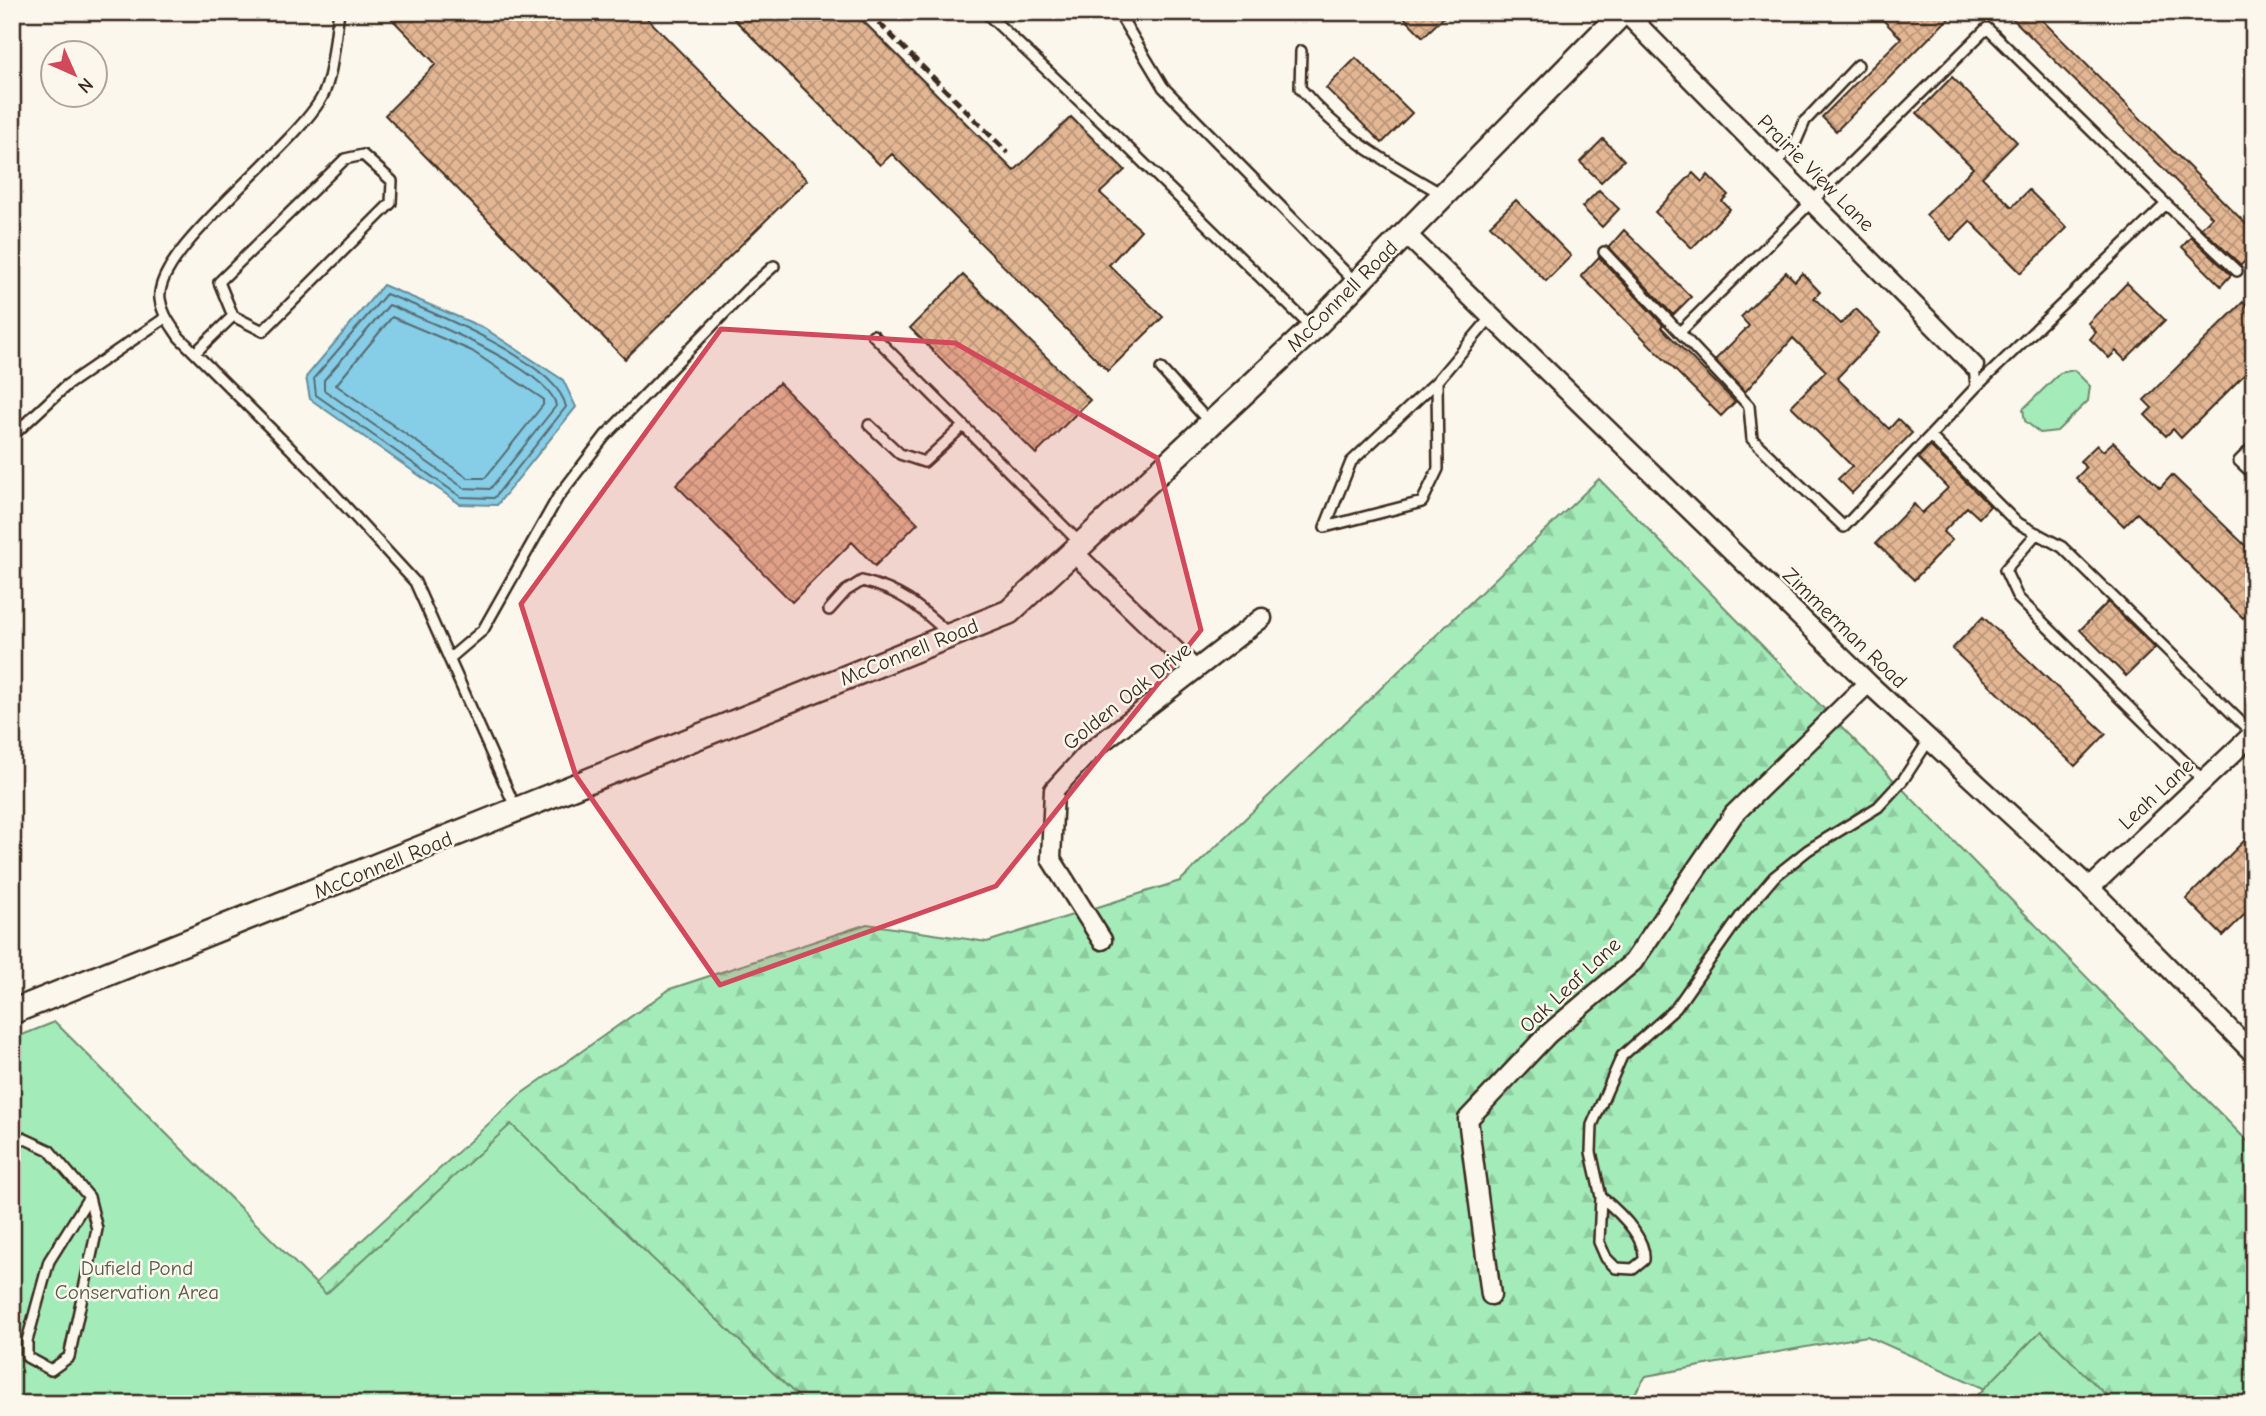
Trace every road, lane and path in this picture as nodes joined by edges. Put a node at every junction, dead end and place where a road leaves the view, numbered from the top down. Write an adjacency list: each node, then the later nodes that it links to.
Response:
1 (339, 12): 18 (lane)
2 (985, 12): 19 (lane)
3 (1118, 12): 15 (lane)
4 (1624, 12): 7 (street, Prairie View Lane); 8 (street, McConnell Road)
5 (1301, 51): 8 (lane)
6 (1858, 65): 7 (lane)
7 (1774, 164): 9 (street, Prairie View Lane)
8 (1444, 194): 11 (street, McConnell Road)
9 (1810, 200): 10 (lane); 20 (lane); 23 (street, Prairie View Lane)
10 (2166, 204): 14 (lane); 26 (lane)
11 (1405, 233): 15 (street, McConnell Road); 17 (street, Zimmerman Road)
12 (1604, 253): 20 (lane)
13 (774, 266): 39 (lane)
14 (2237, 271)
15 (1356, 283): 19 (street, McConnell Road)
16 (233, 316): 16 (lane); 22 (lane)
17 (1491, 317): 25 (lane); 41 (street, Zimmerman Road)
18 (165, 318): 22 (lane); 30 (lane)
19 (1312, 329): 27 (street, McConnell Road)
20 (1681, 331): 31 (lane)
21 (873, 335): 29 (lane)
22 (195, 353): 39 (lane)
23 (1975, 366): 26 (lane)
24 (1161, 369): 27 (lane)
25 (1437, 381): 25 (lane)
26 (1976, 387): 31 (lane)
27 (1210, 422): 35 (street, McConnell Road)
28 (869, 425): 29 (lane)
29 (963, 426): 35 (lane)
30 (12, 436)
31 (1930, 436): 34 (lane)
32 (2254, 446): 33 (lane)
33 (2254, 475)
34 (2037, 533): 42 (lane); 44 (lane)
35 (1078, 549): 38 (street, McConnell Road); 40 (street)
36 (829, 610): 38 (lane)
37 (1262, 618): 40 (street, Golden Oak Drive)
38 (950, 635): 45 (street, McConnell Road)
39 (449, 659): 45 (lane)
40 (1194, 669): 47 (street, Golden Oak Drive)
41 (1868, 683): 43 (street, Zimmerman Road); 53 (street, Oak Leaf Lane)
42 (2253, 733): 44 (street, Leah Lane)
43 (1930, 740): 46 (street, Zimmerman Road); 52 (lane)
44 (2203, 780): 46 (street, Leah Lane)
45 (517, 811): 48 (street, McConnell Road)
46 (2090, 888): 49 (street, Zimmerman Road)
47 (1102, 940)
48 (12, 1012)
49 (2254, 1054)
50 (12, 1133): 51 (lane)
51 (89, 1197): 51 (lane)
52 (1601, 1197): 52 (lane)
53 (1491, 1295)

